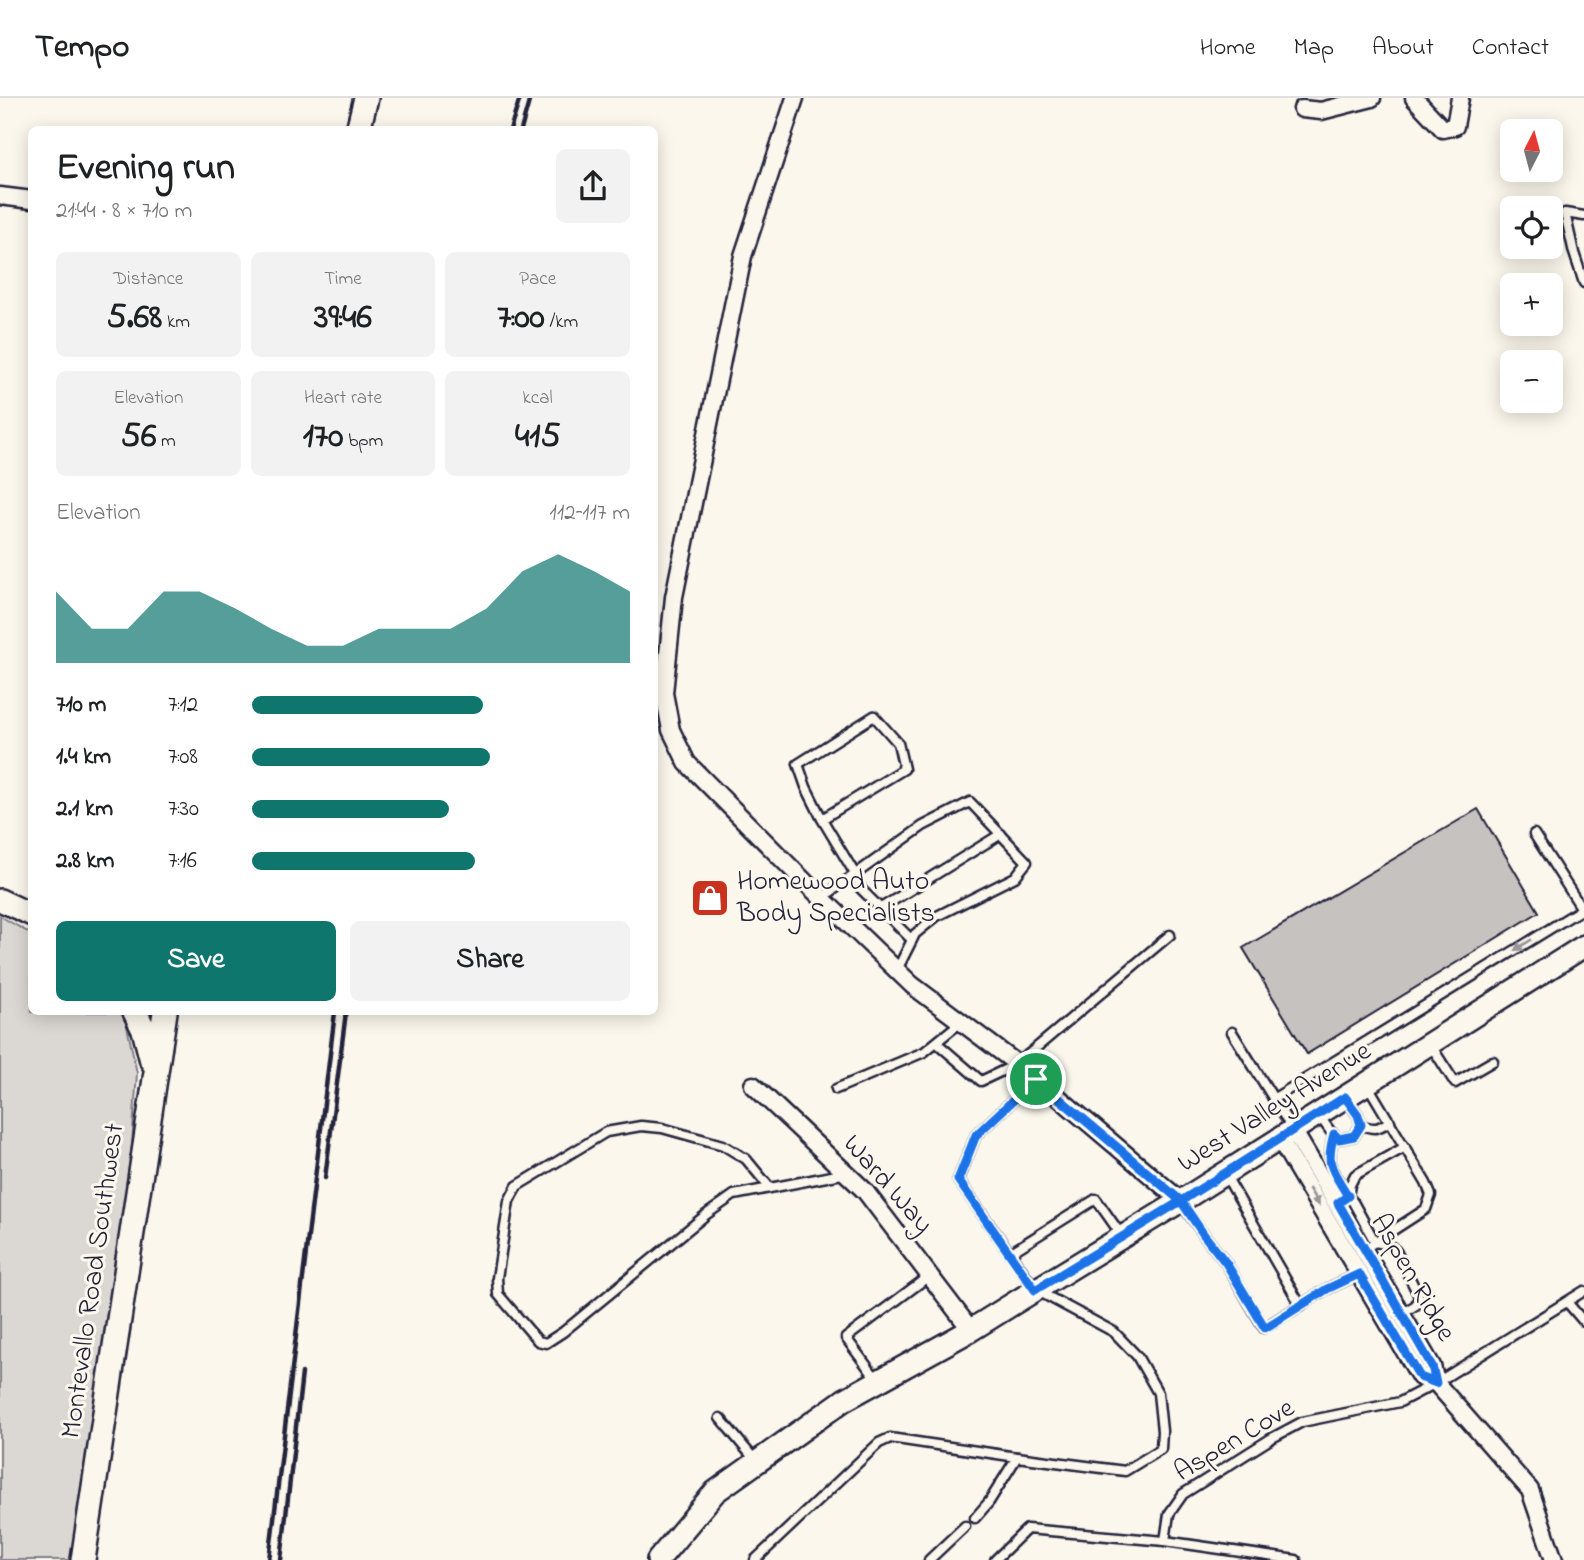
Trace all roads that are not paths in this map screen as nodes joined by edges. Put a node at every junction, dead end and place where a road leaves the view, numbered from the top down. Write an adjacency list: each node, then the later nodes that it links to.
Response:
1 (366, 98): 7 (main road)
2 (795, 98): 16 (street)
3 (1372, 98): 6 (street)
4 (1414, 98): 5 (street)
5 (1460, 98)
6 (1302, 109)
7 (359, 126)
8 (0, 196): 9 (street)
9 (28, 200)
10 (1584, 216): 11 (lane)
11 (1584, 283)
12 (822, 819): 12 (lane); 15 (lane)
13 (1001, 834): 15 (lane); 18 (lane); 22 (lane)
14 (1534, 834): 19 (lane)
15 (855, 874): 16 (lane); 18 (lane)
16 (822, 898): 24 (street)
17 (0, 900): 20 (street)
18 (881, 908): 22 (lane)
19 (1583, 911): 39 (lane, one-way to 39)
20 (28, 913)
21 (1170, 935): 32 (lane)
22 (912, 940): 24 (lane)
23 (1584, 946): 30 (street, West Valley Avenue)
24 (897, 970): 27 (street)
25 (137, 1015): 33 (main road)
26 (165, 1015): 33 (main road, Montevallo Road Southwest)
27 (961, 1022): 29 (lane); 32 (street)
28 (1232, 1032): 39 (lane)
29 (937, 1043): 32 (lane); 37 (lane)
30 (1430, 1044): 31 (lane); 35 (street, West Valley Avenue)
31 (1493, 1061)
32 (1017, 1064): 34 (street)
33 (155, 1074): 71 (main road, Montevallo Road Southwest)
34 (1036, 1079): 50 (street); 53 (lane)
35 (1367, 1083): 38 (street, West Valley Avenue); 41 (lane)
36 (753, 1085): 46 (street, Ward Way)
37 (836, 1089)
38 (1345, 1097): 40 (street, West Valley Avenue); 42 (lane)
39 (1273, 1099): 43 (lane)
40 (1318, 1114): 43 (street, West Valley Avenue); 44 (lane)
41 (1390, 1121): 42 (lane); 45 (lane)
42 (1361, 1125): 44 (lane)
43 (1286, 1134): 47 (street, West Valley Avenue); 49 (street, Aspen Ridge); 52 (street, Aspen Ridge, one-way to 52)
44 (1334, 1134): 49 (lane)
45 (1405, 1147): 49 (lane); 52 (lane)
46 (846, 1173): 48 (lane); 55 (street, Ward Way)
47 (1225, 1173): 50 (street, West Valley Avenue); 59 (lane)
48 (770, 1188): 48 (lane)
49 (1343, 1200): 52 (street, Aspen Ridge)
50 (1181, 1201): 51 (street, West Valley Avenue); 59 (lane)
51 (1123, 1237): 53 (lane); 56 (street, West Valley Avenue)
52 (1363, 1249): 54 (street, Aspen Ridge); 60 (lane)
53 (1010, 1253): 56 (lane)
54 (1366, 1270): 59 (lane); 60 (street, Aspen Ridge)
55 (930, 1275): 62 (street, Ward Way); 63 (lane)
56 (1035, 1290): 62 (street, West Valley Avenue); 66 (lane)
57 (1584, 1291): 58 (lane, Aspen Cove)
58 (1567, 1302): 61 (lane); 64 (lane, Aspen Cove)
59 (1301, 1306)
60 (1394, 1318): 64 (street, Aspen Ridge)
61 (1584, 1322)
62 (971, 1330): 63 (street, West Valley Avenue)
63 (878, 1381): 67 (street, West Valley Avenue)
64 (1436, 1383): 70 (lane, Aspen Cove); 77 (street, Aspen Ridge)
65 (720, 1418): 67 (lane)
66 (1017, 1457): 68 (lane); 73 (lane)
67 (757, 1462): 72 (street, West Valley Avenue)
68 (975, 1518)
69 (965, 1526): 74 (lane)
70 (1165, 1541): 75 (lane); 76 (lane)
71 (83, 1560)
72 (658, 1560)
73 (755, 1560)
74 (929, 1560)
75 (995, 1560)
76 (1296, 1560)
77 (1554, 1560)

